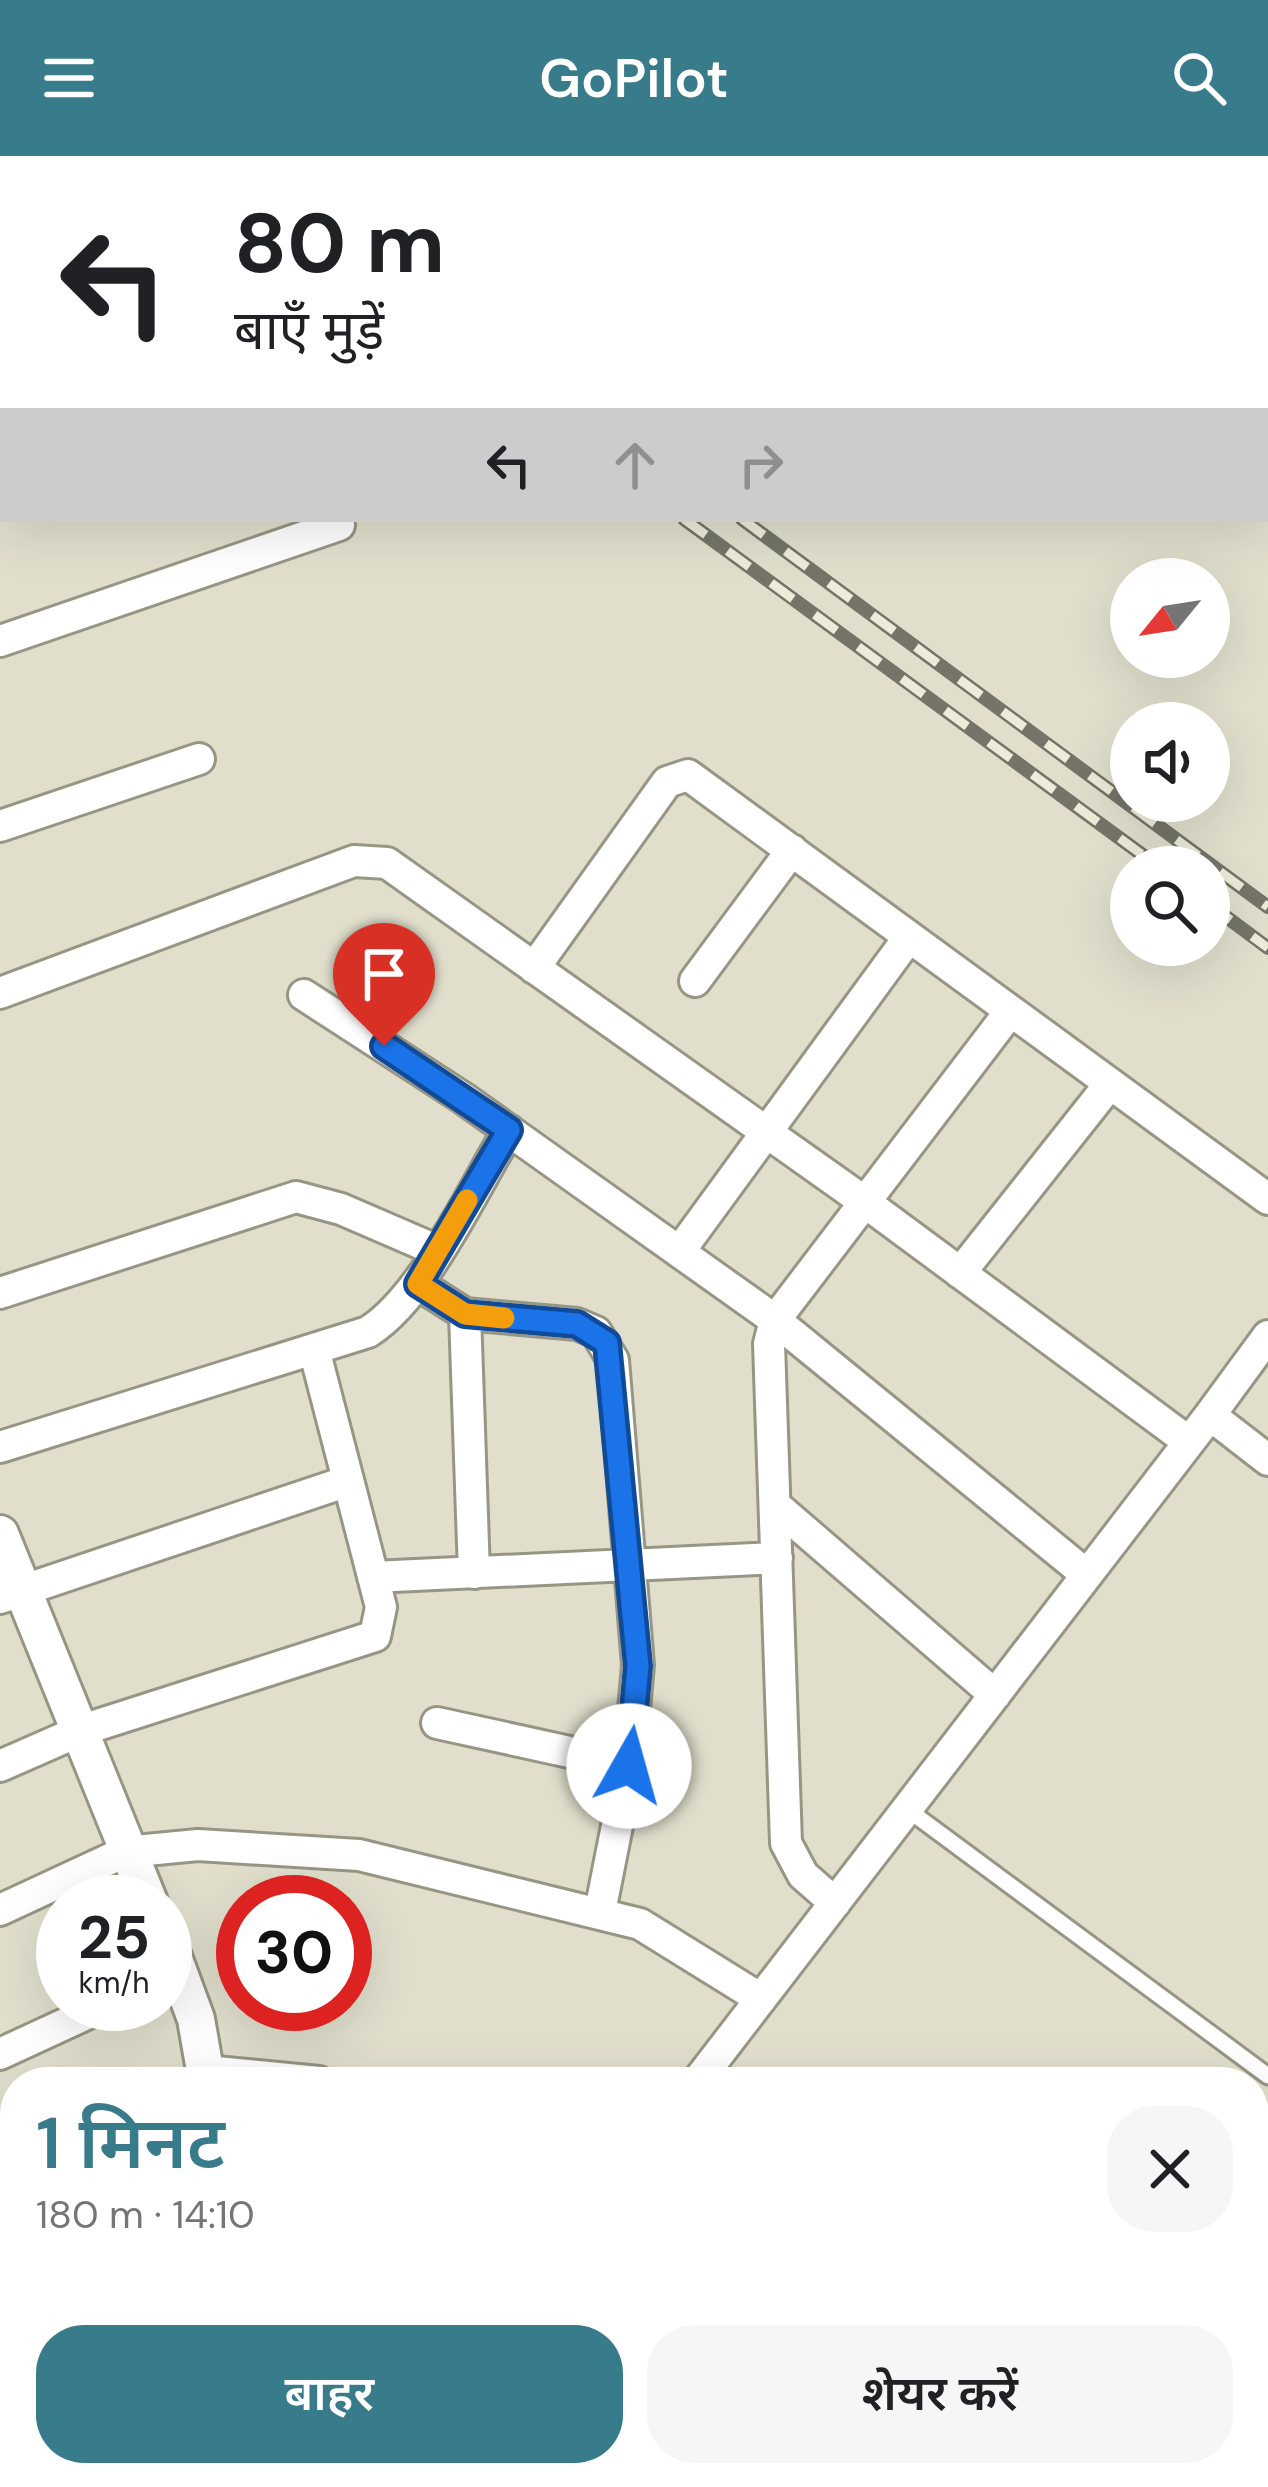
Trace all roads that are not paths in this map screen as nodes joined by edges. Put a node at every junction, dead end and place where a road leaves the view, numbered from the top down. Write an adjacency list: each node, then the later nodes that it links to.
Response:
1 (339, 525): 2 (street)
2 (0, 641)
3 (199, 759): 4 (street)
4 (0, 826)
5 (792, 850): 6 (street); 7 (street); 8 (street)
6 (909, 937): 11 (street); 14 (street)
7 (534, 968): 9 (street); 14 (street)
8 (695, 981)
9 (0, 993)
10 (304, 995): 13 (street)
11 (1009, 1013): 12 (street); 16 (street)
12 (1109, 1084): 15 (street); 19 (street)
13 (509, 1130): 17 (street); 18 (street)
14 (764, 1130): 16 (street); 18 (street)
15 (1268, 1198)
16 (862, 1200): 19 (street); 23 (street)
17 (436, 1250): 20 (street); 21 (street)
18 (679, 1252): 23 (street)
19 (960, 1273): 27 (street)
20 (418, 1284): 22 (street); 25 (street)
21 (0, 1293)
22 (465, 1314): 34 (street); 35 (street)
23 (775, 1321): 31 (street); 36 (street)
24 (1268, 1336): 26 (street)
25 (314, 1349): 28 (street); 30 (street)
26 (1210, 1415): 27 (street); 29 (street)
27 (1189, 1442): 36 (street)
28 (0, 1447)
29 (1268, 1460)
30 (348, 1481): 37 (street); 38 (street)
31 (775, 1504): 33 (street); 39 (street)
32 (0, 1534): 38 (street)
33 (777, 1558): 34 (street); 47 (street)
34 (629, 1565): 35 (street); 43 (street)
35 (474, 1573): 37 (street)
36 (1087, 1574): 39 (street)
37 (374, 1577): 41 (street)
38 (11, 1593): 41 (street)
39 (995, 1695): 44 (street)
40 (436, 1723): 43 (street)
41 (82, 1730): 42 (street); 45 (street)
42 (0, 1766)
43 (629, 1766): 49 (street)
44 (907, 1810): 47 (street); 56 (lane)
45 (125, 1852): 46 (street); 48 (street); 49 (street)
46 (136, 1875)
47 (835, 1903): 50 (street)
48 (0, 1910)
49 (600, 1912): 50 (street)
50 (761, 1999): 55 (street)
51 (50, 2031): 53 (street)
52 (192, 2031): 54 (street)
53 (0, 2054)
54 (204, 2067)
55 (709, 2067)
56 (1256, 2067)

